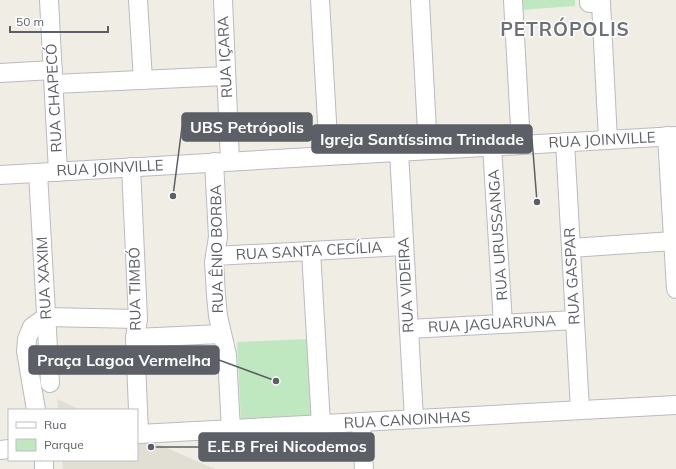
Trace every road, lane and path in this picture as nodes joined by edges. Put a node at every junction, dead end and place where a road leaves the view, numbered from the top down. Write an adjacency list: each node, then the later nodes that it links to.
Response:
1 (49, 0): 10 (street, RUA CHAPECÓ)
2 (138, 0): 11 (street)
3 (223, 0): 9 (street, RUA IÇARA)
4 (320, 0): 19 (street)
5 (420, 0): 17 (street)
6 (512, 0): 15 (street)
7 (589, 0): 13 (street)
8 (0, 73): 10 (street)
9 (226, 76): 11 (street); 20 (street, RUA IÇARA)
10 (53, 77): 11 (street); 22 (street, RUA CHAPECÓ)
11 (143, 80)
12 (672, 136): 13 (street, RUA JOINVILLE); 25 (street)
13 (608, 140): 14 (street, RUA JOINVILLE)
14 (565, 142): 15 (street, RUA JOINVILLE); 27 (street, RUA GASPAR)
15 (521, 145): 16 (street, RUA JOINVILLE)
16 (492, 146): 17 (street, RUA JOINVILLE); 34 (street, RUA URUSSANGA)
17 (428, 150): 18 (street, RUA JOINVILLE)
18 (399, 152): 19 (street, RUA JOINVILLE); 26 (street, RUA VIDEIRA)
19 (329, 156): 20 (street, RUA JOINVILLE)
20 (222, 162): 21 (street, RUA JOINVILLE); 29 (street, RUA ÊNIO BORBA)
21 (131, 167): 22 (street, RUA JOINVILLE); 32 (street, RUA TIMBÓ)
22 (58, 172): 23 (street, RUA JOINVILLE)
23 (38, 173): 24 (street, RUA JOINVILLE); 31 (street, RUA XAXIM)
24 (0, 175)
25 (673, 241): 27 (street); 30 (street)
26 (404, 246): 28 (street, RUA SANTA CECÍLIA); 35 (street, RUA VIDEIRA)
27 (571, 248): 33 (street, RUA GASPAR)
28 (311, 251): 29 (street, RUA SANTA CECÍLIA); 46 (street)
29 (215, 256): 36 (street, RUA ÊNIO BORBA)
30 (676, 289)
31 (46, 317): 32 (street); 38 (street, RUA XAXIM); 40 (street)
32 (138, 319): 37 (street, RUA TIMBÓ)
33 (575, 320): 34 (street, RUA JAGUARUNA); 43 (street, RUA GASPAR)
34 (504, 324): 35 (street, RUA JAGUARUNA)
35 (409, 329): 44 (street, RUA VIDEIRA)
36 (221, 334): 37 (street); 47 (street, RUA ÊNIO BORBA)
37 (135, 338): 41 (street, RUA TIMBÓ)
38 (50, 383)
39 (676, 405): 43 (street, RUA CANOINHAS)
40 (36, 409)
41 (138, 409)
42 (138, 410): 48 (street, RUA TIMBÓ)
43 (580, 410): 44 (street, RUA CANOINHAS)
44 (414, 419): 45 (street, RUA CANOINHAS)
45 (361, 422): 46 (street, RUA CANOINHAS); 49 (street)
46 (321, 424): 47 (street, RUA CANOINHAS)
47 (231, 430): 48 (street, RUA CANOINHAS)
48 (139, 434)
49 (364, 469)

